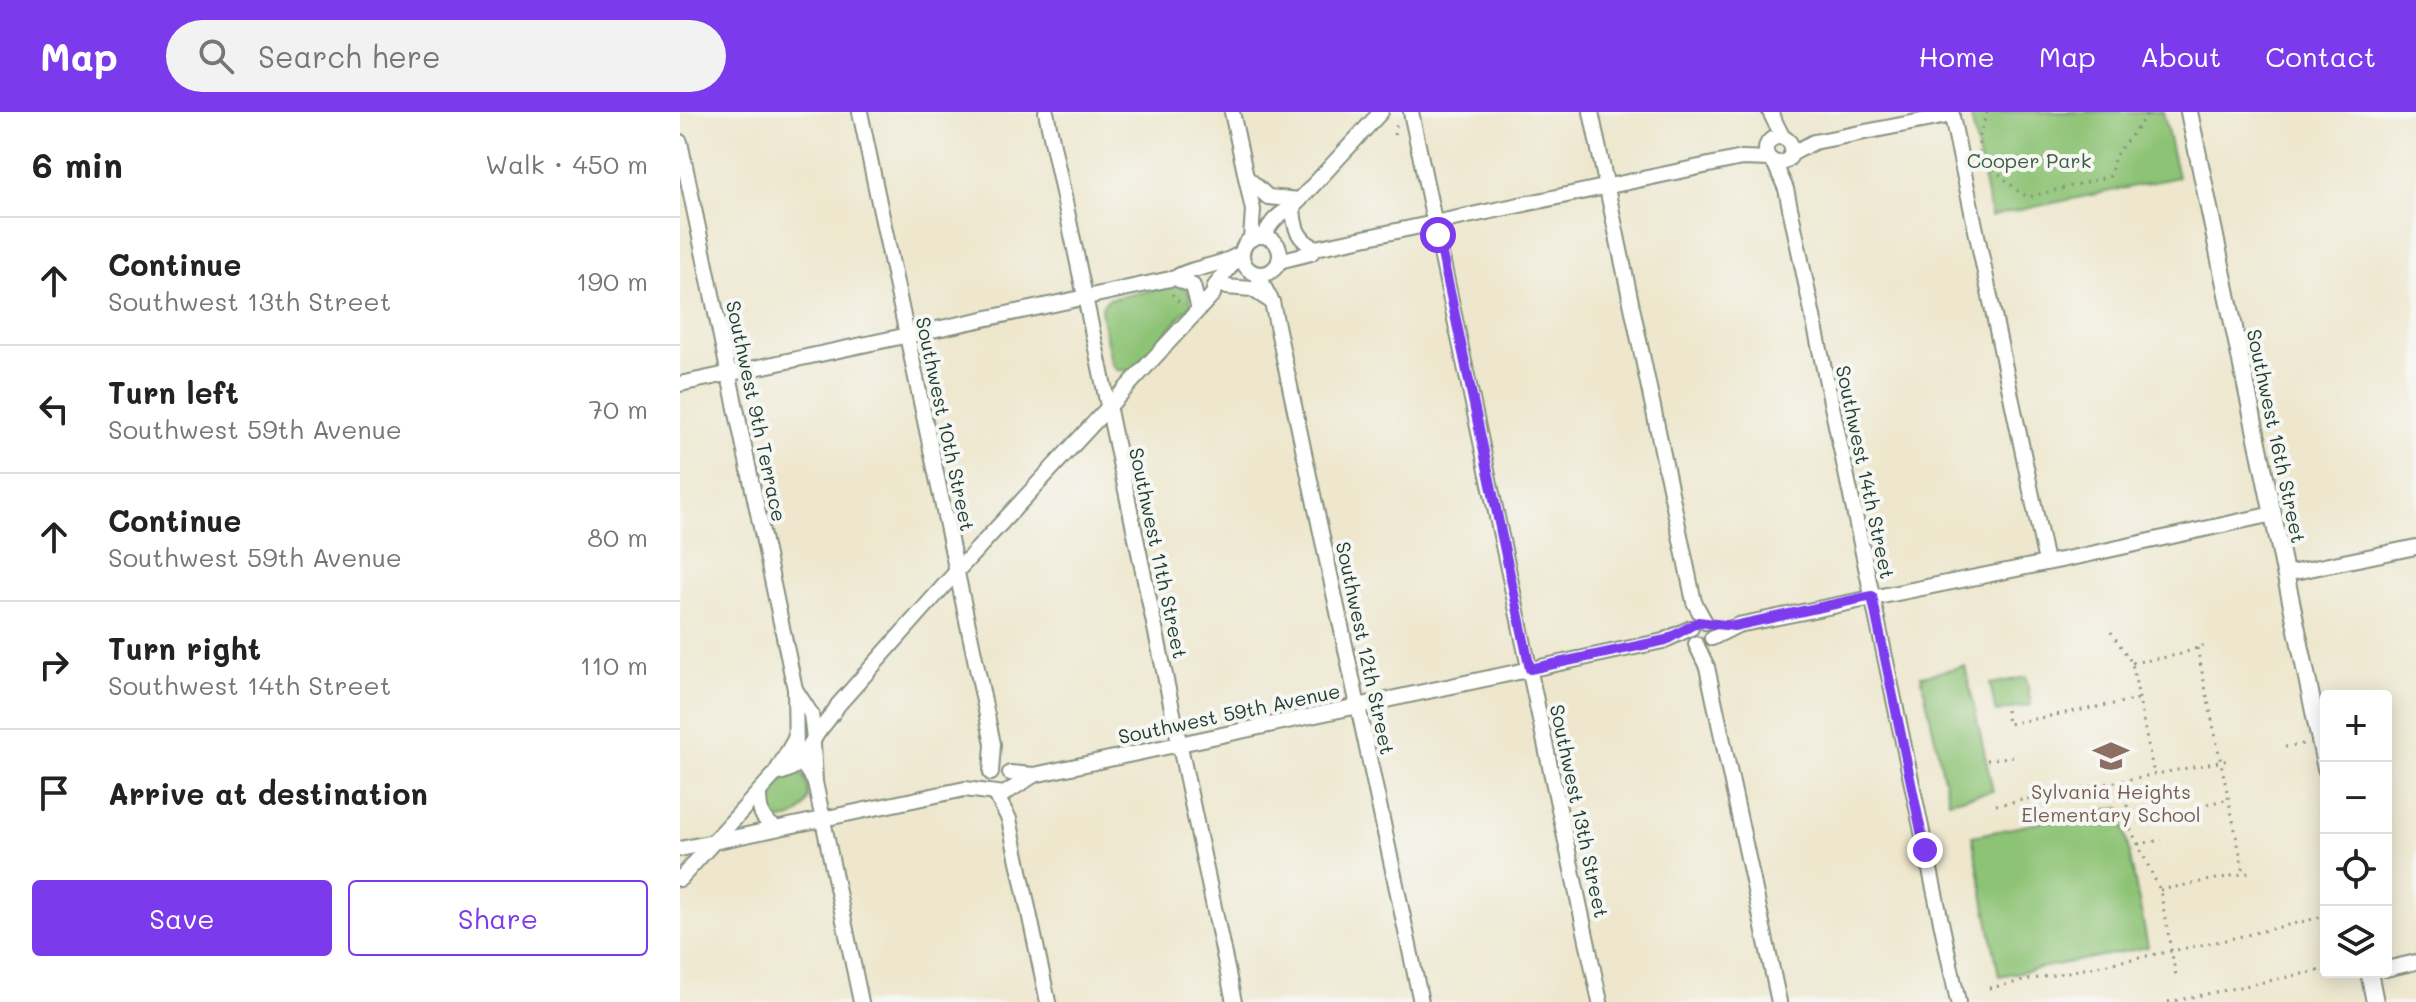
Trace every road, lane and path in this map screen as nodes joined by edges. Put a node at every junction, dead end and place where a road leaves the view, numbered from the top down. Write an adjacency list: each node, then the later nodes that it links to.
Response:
1 (860, 112): 30 (street, Southwest 10th Street)
2 (1046, 112): 27 (street, Southwest 11th Street)
3 (1232, 112): 16 (street)
4 (1381, 112): 18 (street)
5 (1411, 112): 19 (street, Southwest 13th Street)
6 (1591, 112): 17 (street)
7 (1987, 112): 13 (path)
8 (2149, 112): 13 (path)
9 (2189, 112): 34 (street, Southwest 16th Street)
10 (1771, 113): 15 (street, Southwest 14th Street)
11 (1951, 114): 15 (street); 36 (street)
12 (1972, 127): 13 (path)
13 (1980, 131)
14 (680, 142): 31 (street, Southwest 9th Terrace)
15 (1779, 150): 17 (street); 39 (street, Southwest 14th Street)
16 (1246, 177): 18 (street); 20 (street)
17 (1607, 187): 19 (street); 41 (street)
18 (1296, 203): 20 (street); 21 (street); 23 (street, Southwest 12th Street)
19 (1435, 223): 21 (street); 45 (street, Southwest 13th Street)
20 (1257, 237): 22 (street); 23 (street)
21 (1316, 248): 23 (street)
22 (1242, 252): 24 (street); 25 (street); 26 (street)
23 (1278, 261): 24 (street); 28 (street, Southwest 12th Street)
24 (1255, 273): 26 (street); 28 (street, Southwest 12th Street)
25 (1172, 282): 27 (street); 29 (path); 29 (street)
26 (1220, 291): 28 (street); 29 (street)
27 (1085, 297): 30 (street); 33 (street, Southwest 11th Street)
28 (1272, 302): 48 (street, Southwest 12th Street)
29 (1194, 310): 33 (street)
30 (907, 336): 31 (street); 37 (street, Southwest 10th Street)
31 (728, 373): 32 (street); 46 (street, Southwest 9th Terrace)
32 (680, 384)
33 (1108, 408): 37 (street); 55 (street, Southwest 11th Street)
34 (2273, 514): 36 (street, Southwest 59th Avenue); 38 (street, Southwest 16th Street)
35 (2416, 547): 38 (street)
36 (2046, 562): 39 (street, Southwest 59th Avenue)
37 (957, 571): 49 (street); 67 (street, Southwest 10th Street)
38 (2285, 574): 62 (street, Southwest 16th Street)
39 (1872, 596): 41 (street, Southwest 59th Avenue); 96 (street, Southwest 14th Street)
40 (2111, 632): 44 (path)
41 (1701, 633): 45 (street, Southwest 59th Avenue); 95 (street)
42 (2205, 645): 43 (path)
43 (2197, 648): 44 (path); 61 (path)
44 (2132, 663): 47 (path)
45 (1530, 669): 48 (street, Southwest 59th Avenue); 94 (street, Southwest 13th Street)
46 (795, 689): 51 (street, Southwest 9th Terrace); 52 (street, Southwest 9th Terrace)
47 (2139, 699): 50 (path); 64 (path)
48 (1357, 705): 55 (street, Southwest 59th Avenue); 93 (street, Southwest 12th Street)
49 (837, 707): 51 (street); 53 (street)
50 (2006, 710)
51 (810, 719): 52 (street); 53 (street, Southwest 9th Terrace)
52 (795, 737): 58 (street, Southwest 9th Terrace); 63 (street)
53 (813, 742): 58 (street); 66 (street, Southwest 9th Terrace)
54 (2311, 742): 56 (path)
55 (1179, 744): 67 (street, Southwest 59th Avenue); 92 (street, Southwest 11th Street)
56 (2285, 747)
57 (2015, 756): 59 (path)
58 (800, 759): 63 (street); 66 (street, Southwest 9th Terrace)
59 (1987, 760)
60 (2229, 760): 61 (path)
61 (2221, 762): 64 (path); 69 (path)
62 (2325, 762)
63 (775, 774): 68 (street)
64 (2154, 775): 65 (path)
65 (2123, 781): 71 (path); 76 (path)
66 (815, 782): 72 (street, Southwest 9th Terrace)
67 (1001, 782): 72 (street, Southwest 59th Avenue); 91 (street, Southwest 10th Street)
68 (759, 792): 73 (street); 75 (street)
69 (2229, 799): 70 (path); 79 (path)
70 (2207, 804)
71 (1996, 805)
72 (822, 819): 73 (street, Southwest 59th Avenue); 90 (street, Southwest 9th Terrace)
73 (776, 828): 75 (street, Southwest 59th Avenue)
74 (2162, 840): 76 (path)
75 (715, 841): 77 (street, Southwest 59th Avenue); 80 (street)
76 (2138, 844): 81 (path)
77 (680, 849)
78 (2252, 872): 79 (path)
79 (2244, 873): 81 (path)
80 (680, 879)
81 (2160, 890): 83 (path)
82 (2320, 917): 83 (path)
83 (2171, 951): 87 (path); 89 (path)
84 (2416, 962): 85 (street)
85 (2392, 968)
86 (2320, 970): 97 (path)
87 (2176, 976)
88 (2370, 978): 98 (street)
89 (1989, 988)
90 (861, 1002)
91 (1048, 1002)
92 (1234, 1002)
93 (1421, 1002)
94 (1600, 1002)
95 (1779, 1002)
96 (1958, 1002)
97 (2168, 1002)
98 (2375, 1002)

